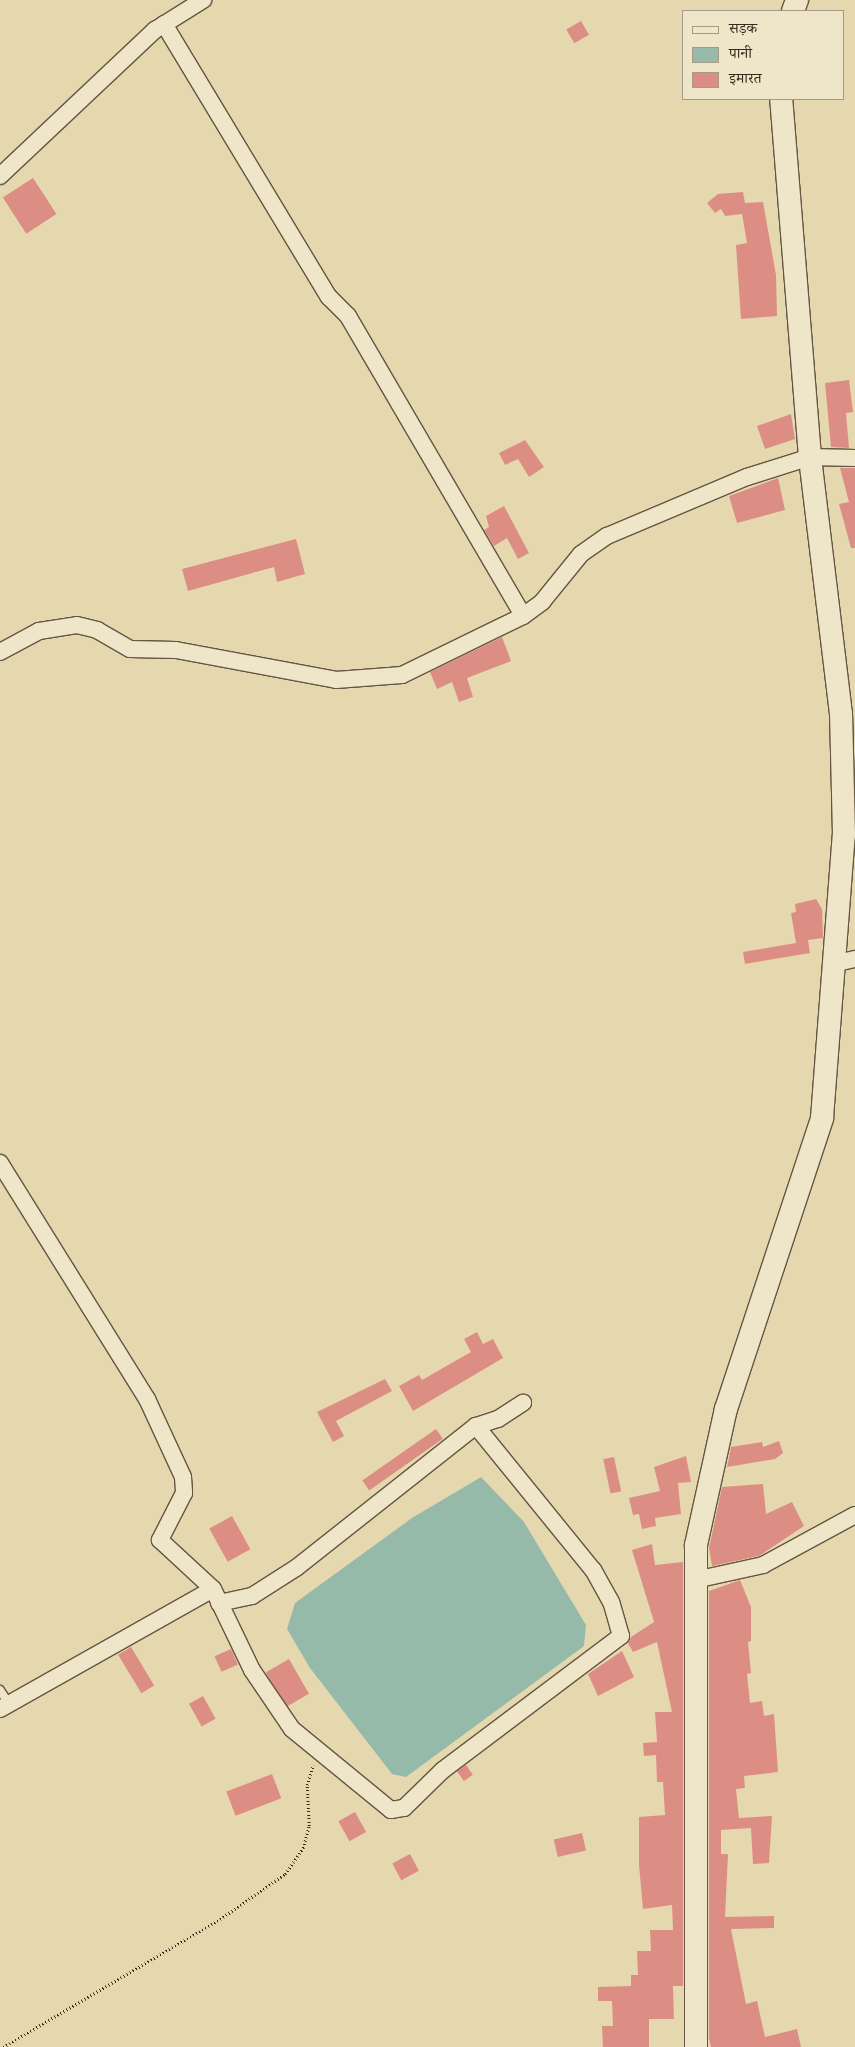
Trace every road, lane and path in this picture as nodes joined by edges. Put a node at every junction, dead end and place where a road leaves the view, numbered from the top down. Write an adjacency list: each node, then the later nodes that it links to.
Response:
1 (202, 0): 2 (street)
2 (164, 24): 4 (street); 7 (street)
3 (781, 100): 5 (street)
4 (0, 176)
5 (810, 457): 6 (street); 7 (street); 10 (street)
6 (855, 458)
7 (523, 616): 8 (street)
8 (0, 652)
9 (855, 959): 10 (street)
10 (833, 964): 15 (street)
11 (0, 1163): 16 (street)
12 (523, 1403): 13 (street)
13 (476, 1426): 16 (street); 19 (street)
14 (855, 1515): 15 (street)
15 (695, 1580): 21 (street)
16 (216, 1596): 18 (street); 19 (street)
17 (0, 1690): 18 (lane)
18 (4, 1707)
19 (320, 1750): 20 (path)
20 (3, 2047)
21 (696, 2047)

